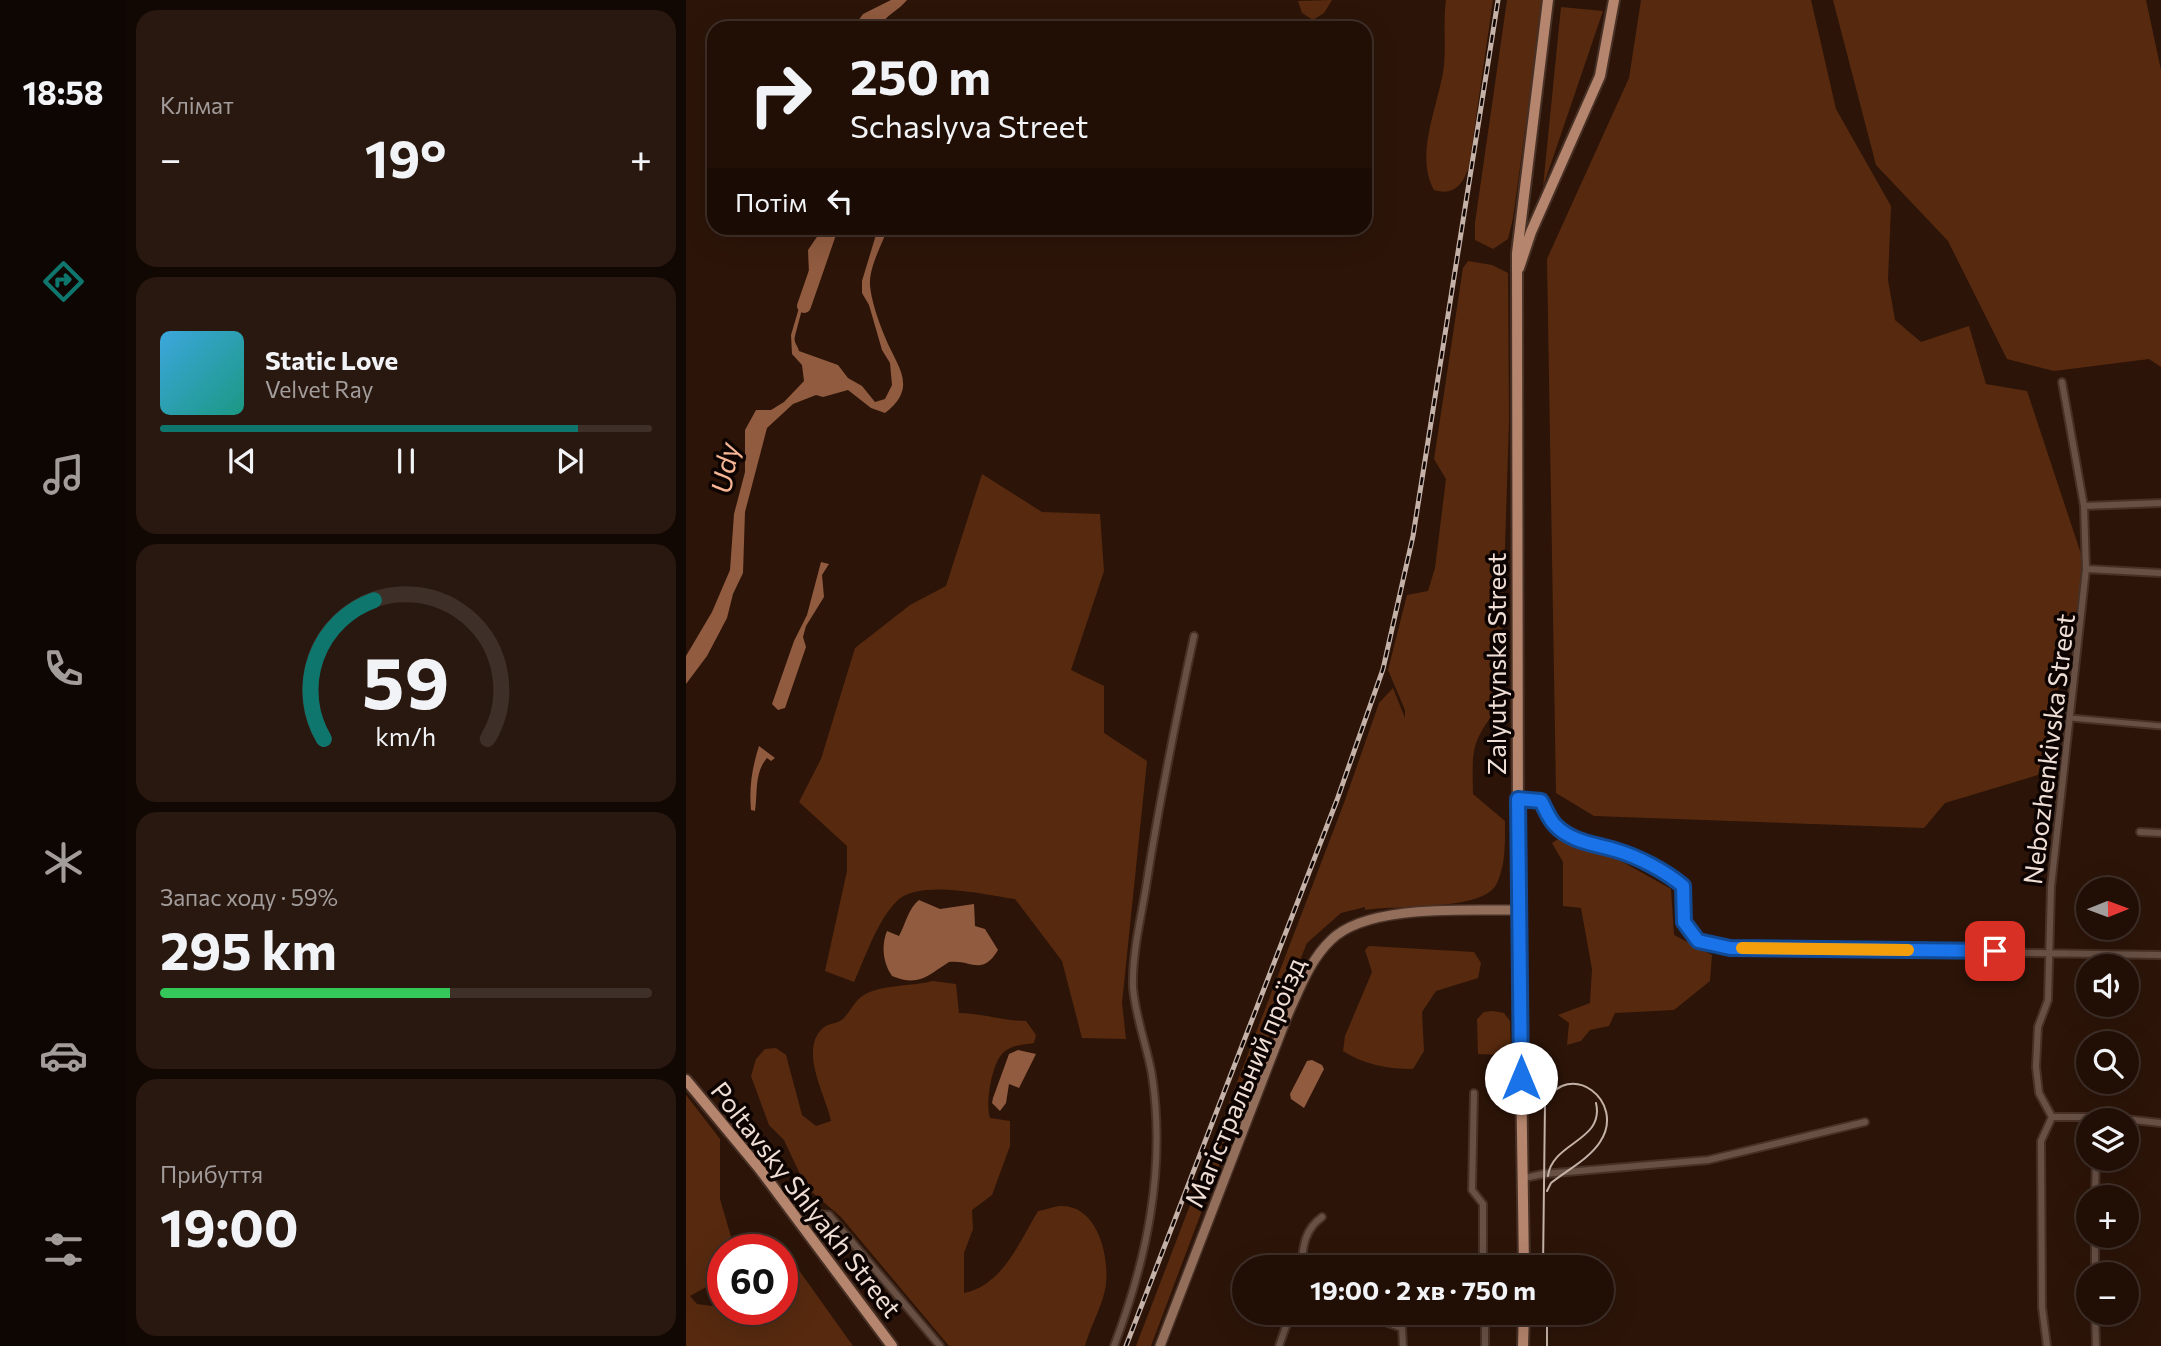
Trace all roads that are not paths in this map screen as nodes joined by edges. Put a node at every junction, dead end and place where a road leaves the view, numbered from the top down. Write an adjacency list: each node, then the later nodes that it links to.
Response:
1 (1548, 0): 3 (main road, Zalyutynska Street)
2 (1614, 0): 3 (main road)
3 (1518, 270): 12 (main road, Zalyutynska Street)
4 (2062, 382): 6 (street, Nebozhenkivska Street)
5 (2161, 503): 6 (street)
6 (2084, 506): 7 (street, Nebozhenkivska Street)
7 (2086, 569): 8 (street); 10 (street, Nebozhenkivska Street)
8 (2161, 573)
9 (1194, 636): 38 (street)
10 (2071, 718): 11 (street); 16 (street, Nebozhenkivska Street)
11 (2161, 726)
12 (1518, 799): 15 (main road, Zalyutynska Street); 16 (street)
13 (2140, 832): 14 (street)
14 (2161, 833)
15 (1520, 910): 25 (main road, Zalyutynska Street); 39 (main road, Магістральний проїзд)
16 (2048, 951): 17 (street); 20 (street, Nebozhenkivska Street)
17 (2161, 954)
18 (686, 1080): 27 (main road, Poltavsky Shlyakh Street)
19 (1474, 1093): 29 (street)
20 (2052, 1117): 21 (street); 44 (street)
21 (2076, 1117)
22 (2139, 1121): 24 (street)
23 (1865, 1122): 25 (street)
24 (2161, 1123)
25 (1524, 1178): 30 (main road, Zalyutynska Street)
26 (1322, 1217): 28 (street)
27 (799, 1221): 36 (main road, Poltavsky Shlyakh Street); 37 (street)
28 (1302, 1255)
29 (1483, 1255)
30 (1524, 1255)
31 (1286, 1325): 40 (street)
32 (1394, 1325): 41 (street)
33 (1485, 1325): 42 (street)
34 (1524, 1325): 43 (main road)
35 (2095, 1325): 45 (street)
36 (892, 1346)
37 (940, 1346)
38 (1114, 1346)
39 (1160, 1346)
40 (1279, 1346)
41 (1403, 1346)
42 (1485, 1346)
43 (1523, 1346)
44 (2047, 1346)
45 (2096, 1346)

